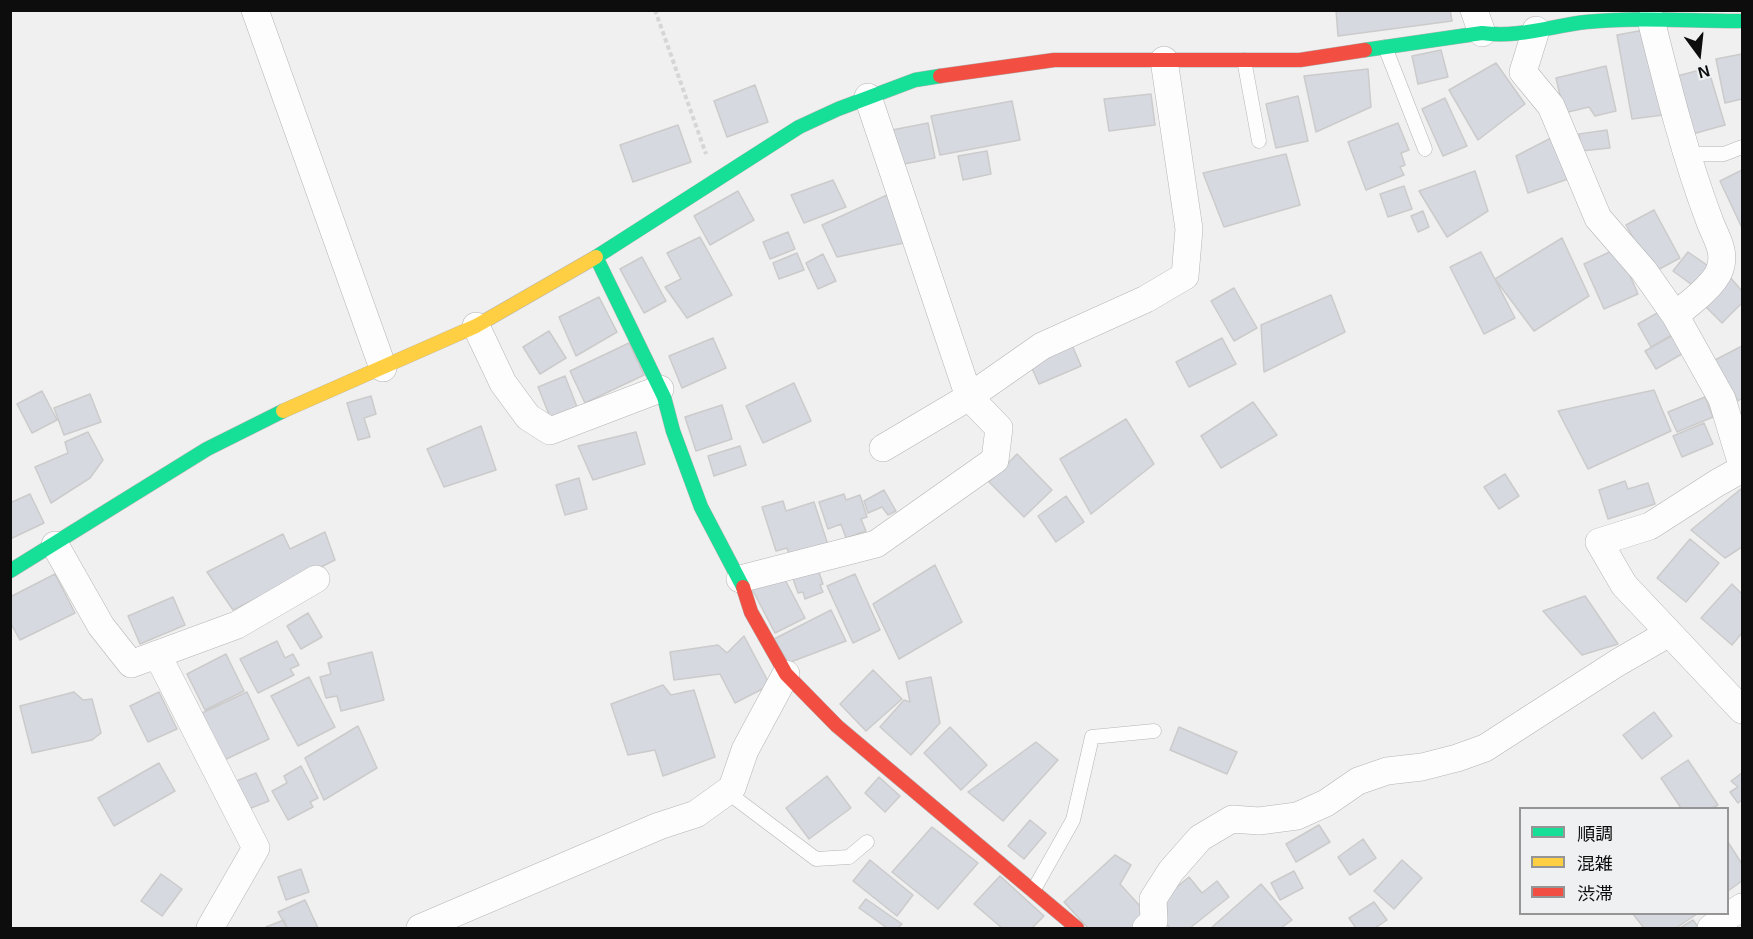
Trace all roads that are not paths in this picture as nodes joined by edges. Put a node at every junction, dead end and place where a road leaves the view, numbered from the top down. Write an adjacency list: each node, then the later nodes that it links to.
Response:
1 (255, 10): 17 (street)
2 (1651, 20): 3 (street); 5 (street); 13 (street)
3 (1743, 21)
4 (1478, 22): 5 (street); 6 (street)
5 (1536, 30): 15 (street)
6 (1385, 47): 8 (street); 12 (lane)
7 (1164, 60): 8 (street); 9 (street); 19 (street)
8 (1244, 60): 10 (lane)
9 (868, 97): 14 (street); 19 (street)
10 (1259, 141)
11 (1743, 147): 13 (lane)
12 (1425, 149)
13 (1687, 154): 15 (street)
14 (596, 256): 16 (street); 18 (street)
15 (1675, 315): 22 (street)
16 (476, 326): 17 (street); 18 (street)
17 (383, 368): 23 (street)
18 (660, 389): 26 (street)
19 (969, 397): 21 (street); 26 (street)
20 (1743, 417): 22 (street)
21 (883, 448)
22 (1743, 466): 27 (street)
23 (55, 545): 24 (street); 28 (street)
24 (10, 571)
25 (316, 579): 28 (street)
26 (740, 579): 29 (street)
27 (1669, 633): 30 (street); 39 (street)
28 (156, 654): 36 (street)
29 (786, 674): 32 (street); 34 (street)
30 (1743, 710)
31 (1154, 731): 34 (lane)
32 (727, 792): 33 (lane); 37 (street)
33 (867, 842)
34 (1033, 891): 38 (street)
35 (1743, 907): 40 (street)
36 (210, 928)
37 (420, 928)
38 (1077, 928)
39 (1146, 928)
40 (1711, 928)

